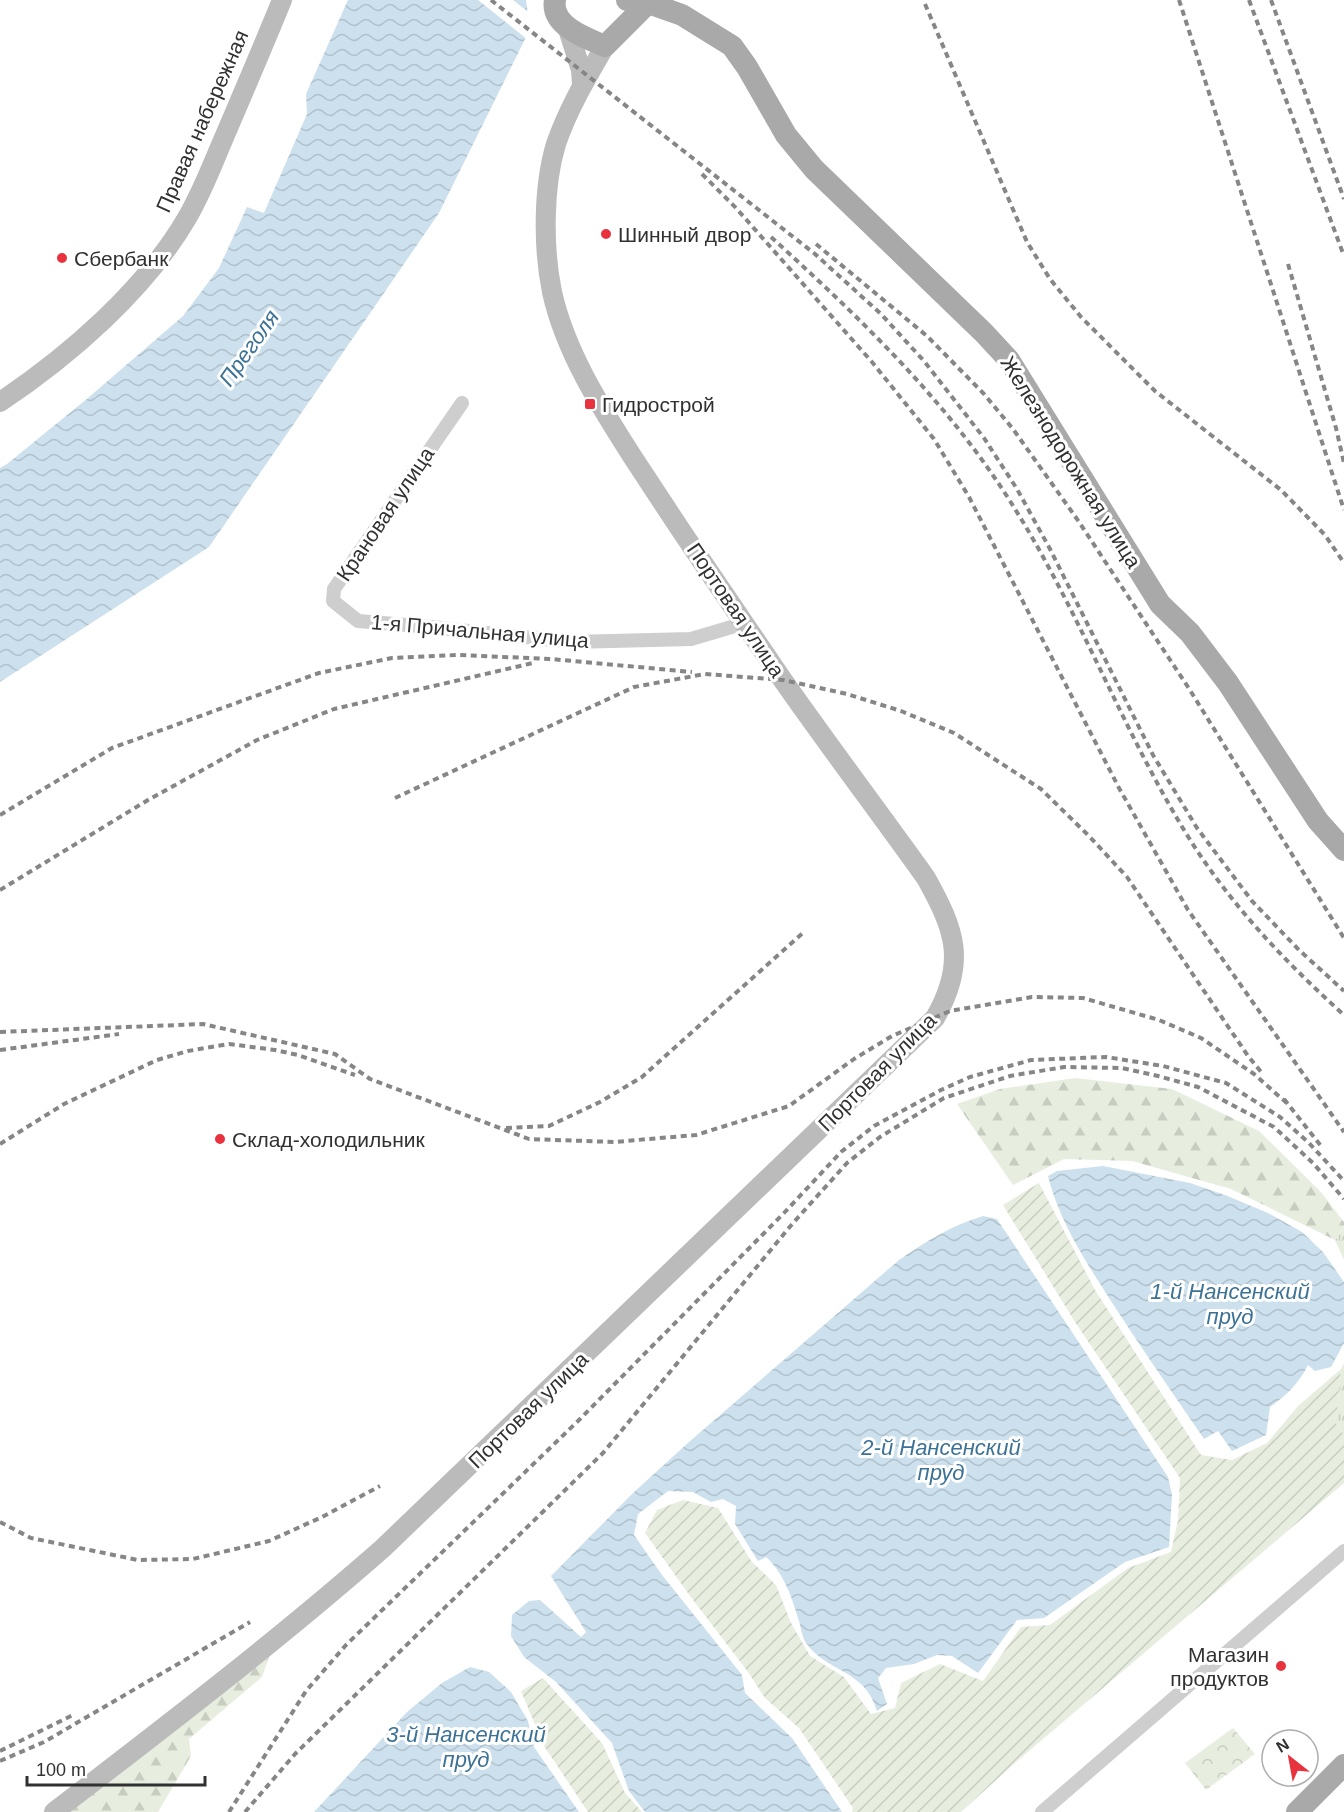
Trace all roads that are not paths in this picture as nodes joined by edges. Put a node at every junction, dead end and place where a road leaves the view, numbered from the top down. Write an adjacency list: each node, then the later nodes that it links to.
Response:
1 (282, 0): 7 (main road, Правая набережная)
2 (555, 0): 4 (main road)
3 (642, 1): 5 (main road, Портовая улица); 11 (main road, Железнодорожная улица)
4 (567, 26): 5 (main road); 6 (main road)
5 (605, 46): 6 (main road, Портовая улица)
6 (582, 84): 10 (main road, Портовая улица)
7 (0, 402)
8 (462, 403): 9 (street, Крановая улица)
9 (358, 621): 10 (street, 1-я Причальная улица)
10 (745, 623): 14 (main road, Портовая улица)
11 (1344, 850)
12 (1344, 1551): 15 (street)
13 (1344, 1765): 16 (main road)
14 (54, 1812)
15 (1043, 1812)
16 (1297, 1812)

